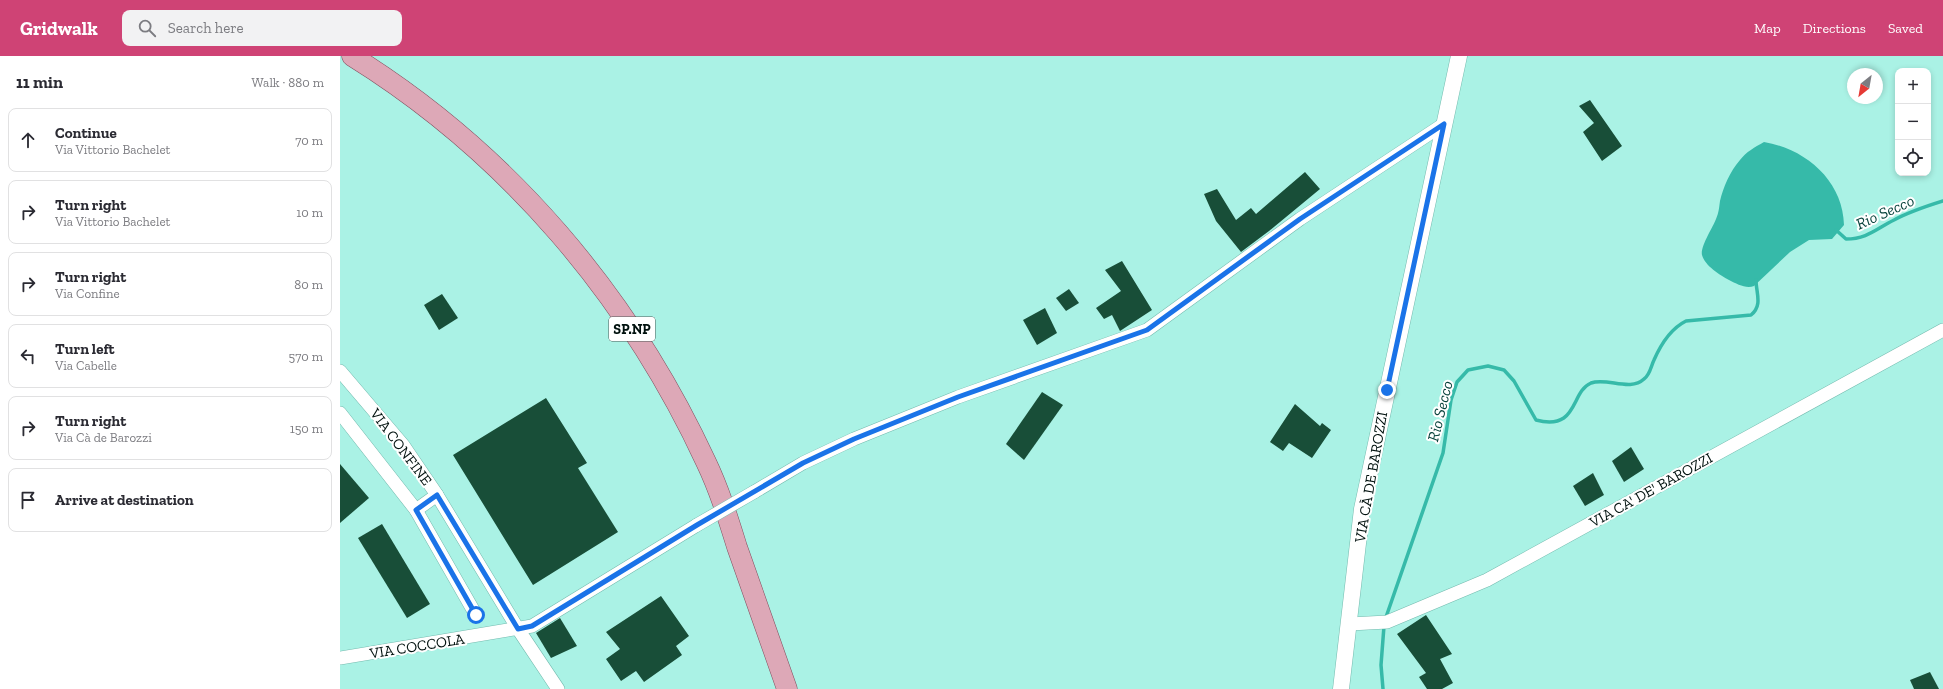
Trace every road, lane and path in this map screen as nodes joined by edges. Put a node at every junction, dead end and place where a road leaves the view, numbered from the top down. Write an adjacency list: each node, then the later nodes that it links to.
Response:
1 (352, 56): 14 (main road, SP.NP)
2 (1459, 56): 3 (street, VIA CÀ DE BAROZZI)
3 (1444, 124): 10 (street, VIA CÀ DE BAROZZI); 11 (street, VIA COCCOLA, bridge)
4 (1943, 330): 10 (street, VIA CA' DE' BAROZZI)
5 (340, 371): 7 (street, VIA CONFINE)
6 (340, 413): 8 (street)
7 (437, 495): 8 (street); 11 (street, VIA CONFINE)
8 (416, 510): 9 (street)
9 (476, 615)
10 (1350, 624): 15 (street, VIA CÀ DE BAROZZI)
11 (518, 629): 12 (street, VIA COCCOLA); 13 (street, VIA CONFINE)
12 (340, 658)
13 (558, 689)
14 (786, 689)
15 (1341, 689)

